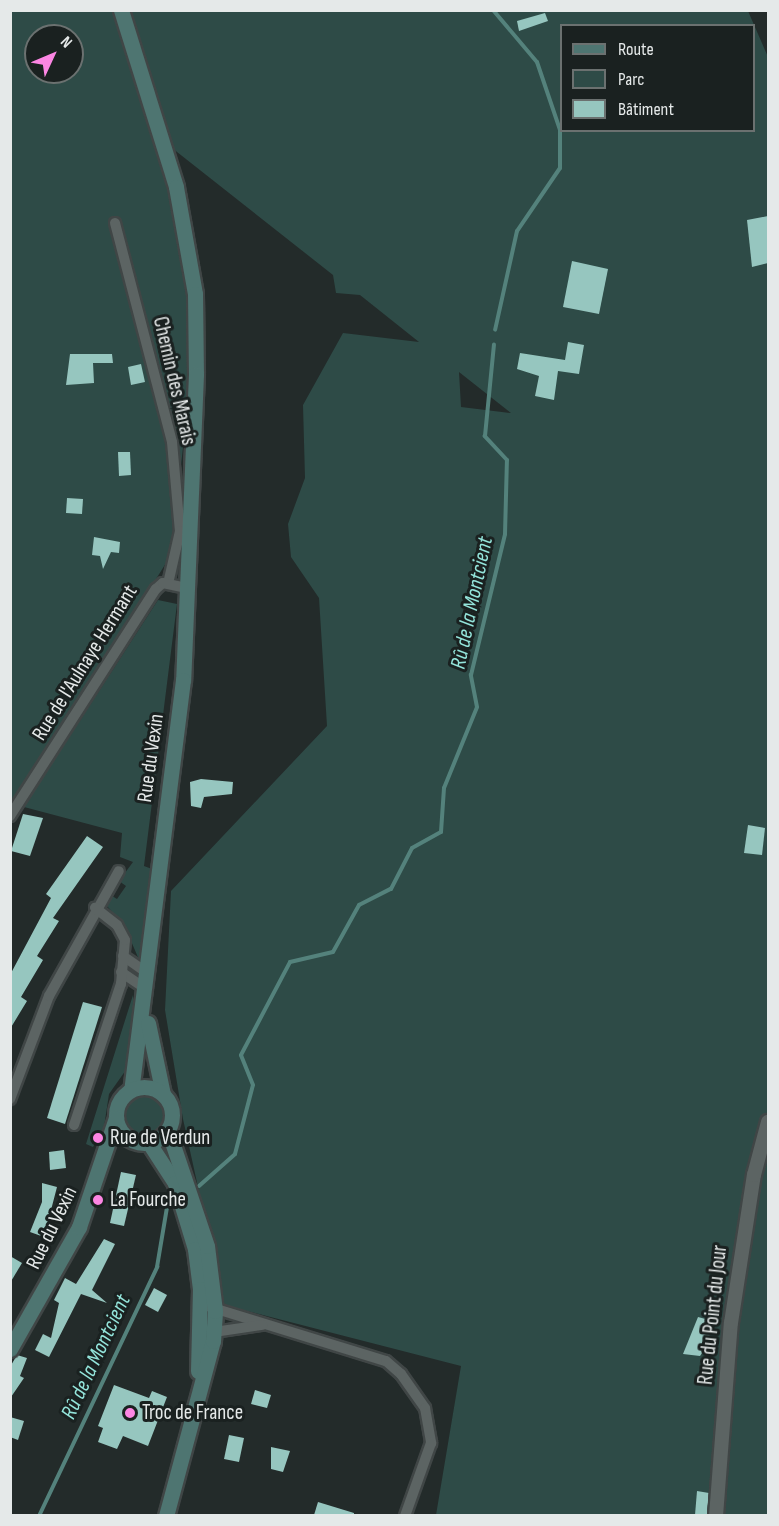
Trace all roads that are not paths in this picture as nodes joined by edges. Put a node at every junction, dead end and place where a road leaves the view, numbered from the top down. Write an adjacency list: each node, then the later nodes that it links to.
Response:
1 (121, 10): 3 (main road, Rue du Vexin)
2 (115, 223): 3 (street, Chemin des Marais)
3 (184, 518): 4 (street, Chemin des Marais); 5 (main road, Rue du Vexin)
4 (168, 584): 5 (street, Rue de l'Aulnaye Hermant); 6 (street, Rue de l'Aulnaye Hermant)
5 (186, 588): 11 (main road, Rue du Vexin)
6 (12, 813)
7 (119, 871): 8 (street)
8 (95, 908): 9 (street); 15 (street)
9 (123, 956): 10 (street); 11 (street)
10 (122, 972): 12 (street); 18 (street)
11 (147, 973): 12 (main road, Rue du Vexin)
12 (146, 996): 13 (main road); 14 (main road)
13 (131, 1089): 14 (main road); 16 (main road)
14 (163, 1094): 19 (main road)
15 (10, 1099)
16 (116, 1118): 20 (main road); 22 (main road, Rue du Vexin)
17 (768, 1122): 31 (street, Rue du Point du Jour)
18 (74, 1125)
19 (168, 1130): 21 (main road); 24 (main road)
20 (133, 1141): 21 (main road); 22 (main road)
21 (149, 1143): 23 (main road)
22 (107, 1153): 27 (main road, Rue du Vexin)
23 (200, 1296): 24 (street); 28 (main road)
24 (215, 1311): 25 (street); 26 (main road)
25 (268, 1324): 26 (street); 30 (street)
26 (214, 1332): 28 (main road)
27 (10, 1349)
28 (196, 1398): 29 (main road)
29 (166, 1515)
30 (405, 1515)
31 (716, 1515)

